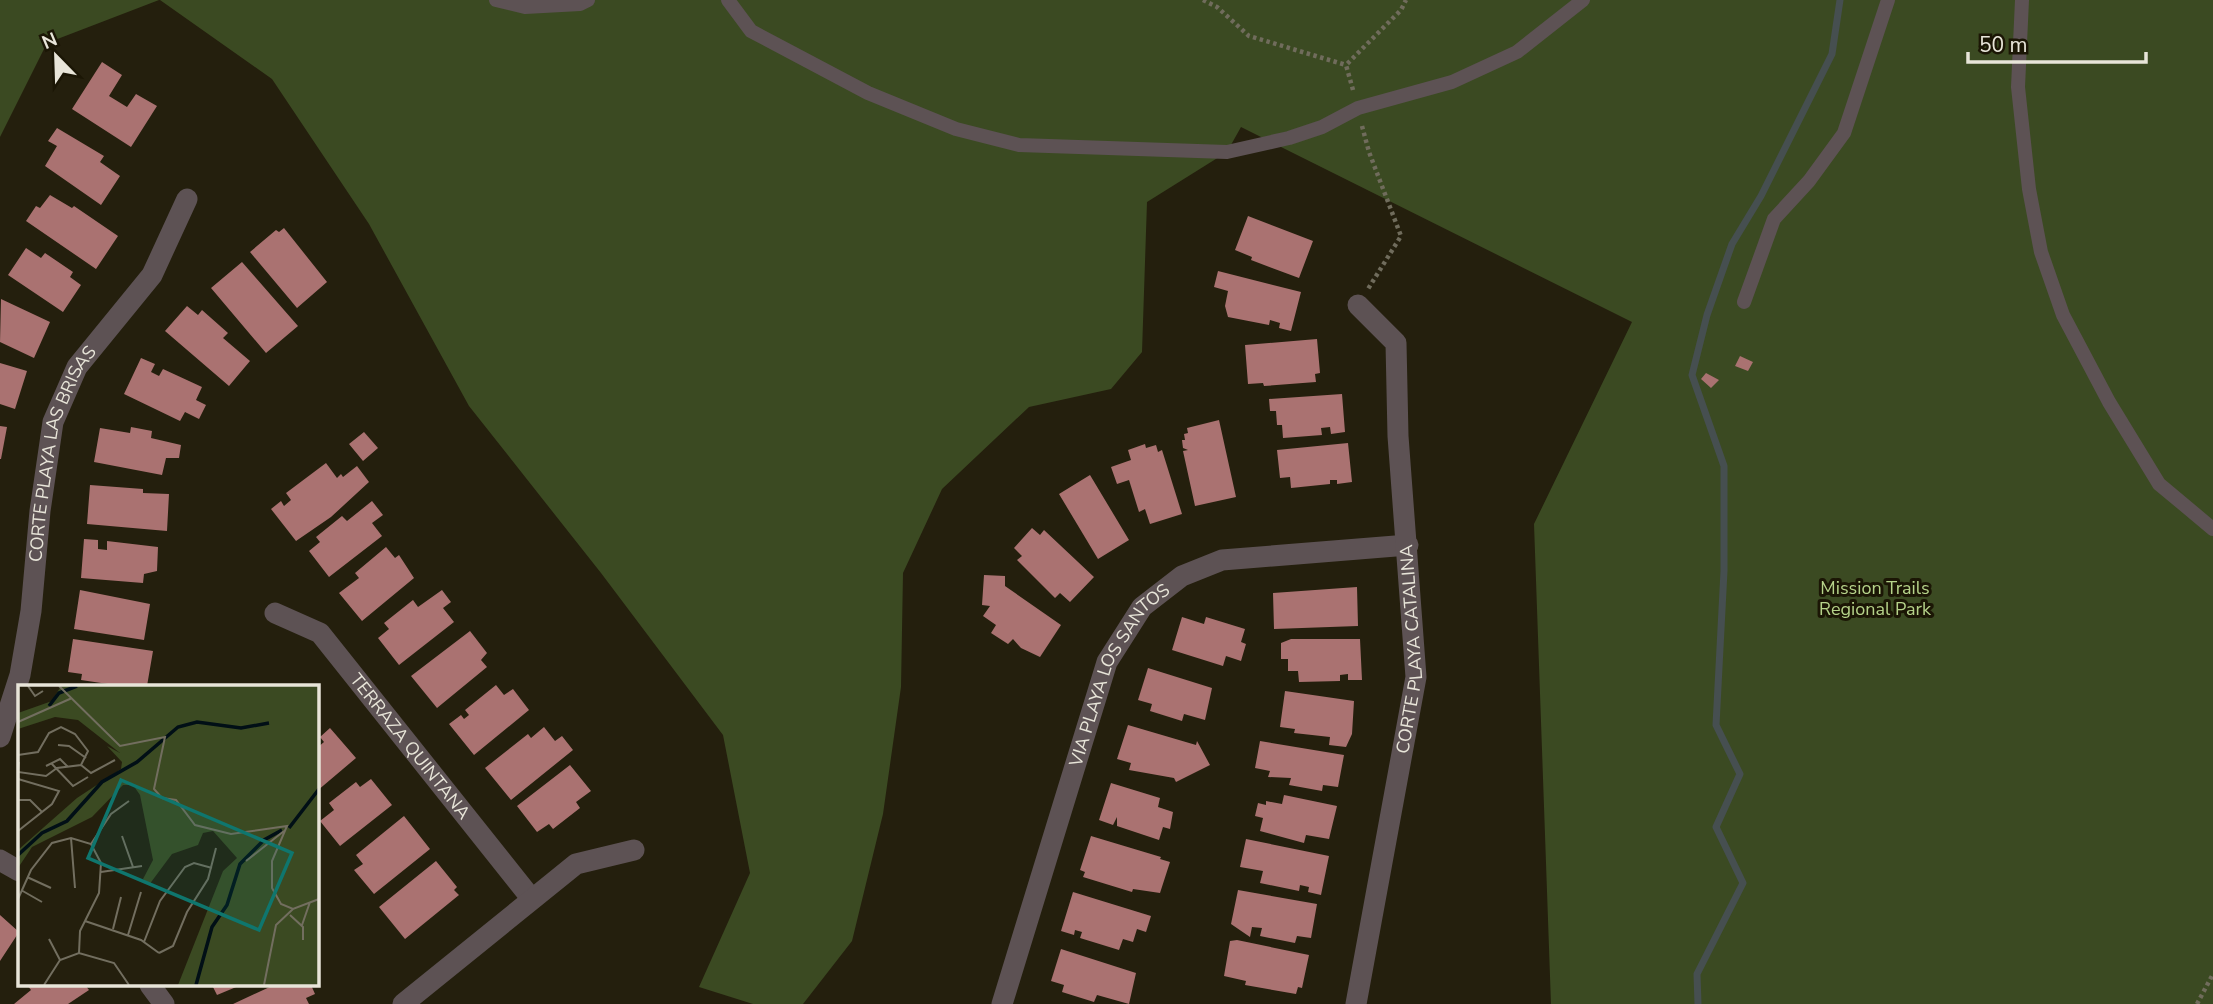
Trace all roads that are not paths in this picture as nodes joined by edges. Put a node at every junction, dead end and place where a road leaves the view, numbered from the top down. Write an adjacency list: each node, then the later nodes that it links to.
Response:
1 (496, 0): 2 (lane)
2 (588, 0)
3 (728, 0): 4 (lane)
4 (1583, 0)
5 (1888, 0): 8 (lane)
6 (2022, 0): 10 (lane)
7 (187, 198): 13 (street, CORTE PLAYA LAS BRISAS)
8 (1744, 302)
9 (1358, 305): 11 (street, CORTE PLAYA CATALINA)
10 (2213, 529)
11 (1408, 545): 21 (street, VIA PLAYA LOS SANTOS); 22 (street, CORTE PLAYA CATALINA)
12 (275, 613): 17 (street, TERRAZA QUINTANA)
13 (0, 737)
14 (634, 850): 17 (street)
15 (0, 860): 16 (street)
16 (18, 870)
17 (531, 898): 20 (street)
18 (151, 986): 19 (street)
19 (164, 1004)
20 (403, 1004)
21 (1002, 1004)
22 (1356, 1004)

